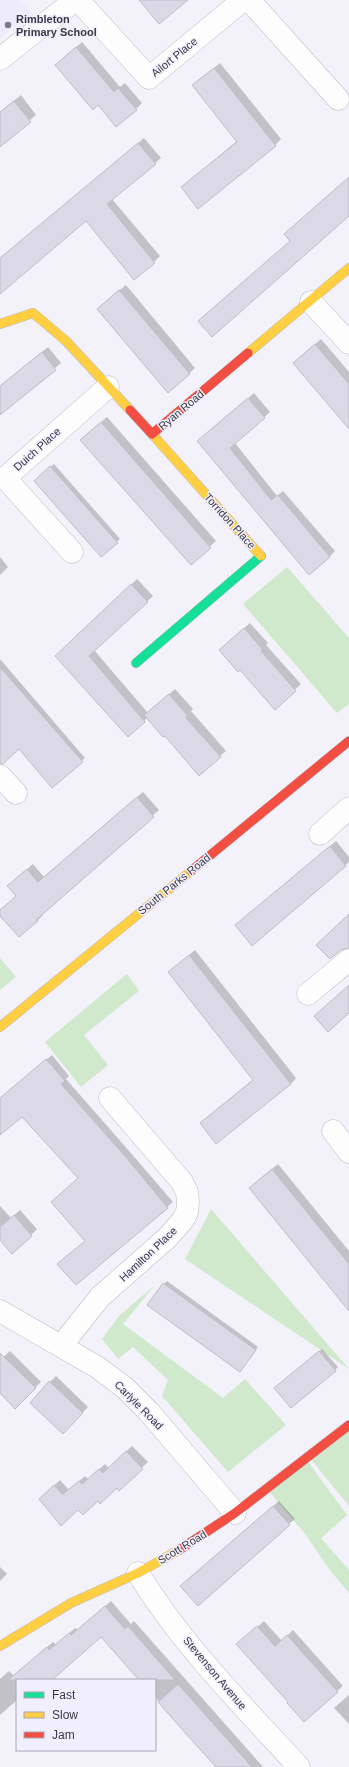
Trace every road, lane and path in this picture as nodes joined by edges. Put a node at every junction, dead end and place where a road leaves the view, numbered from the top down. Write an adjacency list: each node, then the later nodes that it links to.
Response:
1 (75, 0): 5 (street)
2 (78, 0): 3 (street, Ailort Place)
3 (244, 0)
4 (250, 0): 6 (street)
5 (0, 59)
6 (338, 99)
7 (349, 268): 8 (street, Ryan Road)
8 (311, 302): 10 (street); 12 (street, Ryan Road)
9 (0, 324): 11 (street, Ryan Road)
10 (349, 343)
11 (108, 387): 12 (street, Ryan Road); 13 (street, Duich Place)
12 (152, 434): 14 (street, Torridon Place)
13 (72, 552)
14 (136, 663)
15 (349, 741): 22 (street, South Parks Road)
16 (0, 776): 17 (street)
17 (16, 792)
18 (349, 808): 19 (street)
19 (320, 834)
20 (349, 960): 21 (street)
21 (308, 994)
22 (0, 1027)
23 (110, 1098): 27 (street, Hamilton Place)
24 (333, 1131): 25 (street)
25 (349, 1152)
26 (0, 1311): 27 (street, Carlyle Road)
27 (61, 1346): 29 (street, Carlyle Road)
28 (349, 1425): 29 (street, Scott Road)
29 (235, 1514): 30 (street, Scott Road)
30 (138, 1573): 31 (street, Scott Road); 32 (street, Stevenson Avenue)
31 (0, 1646)
32 (299, 1767)

